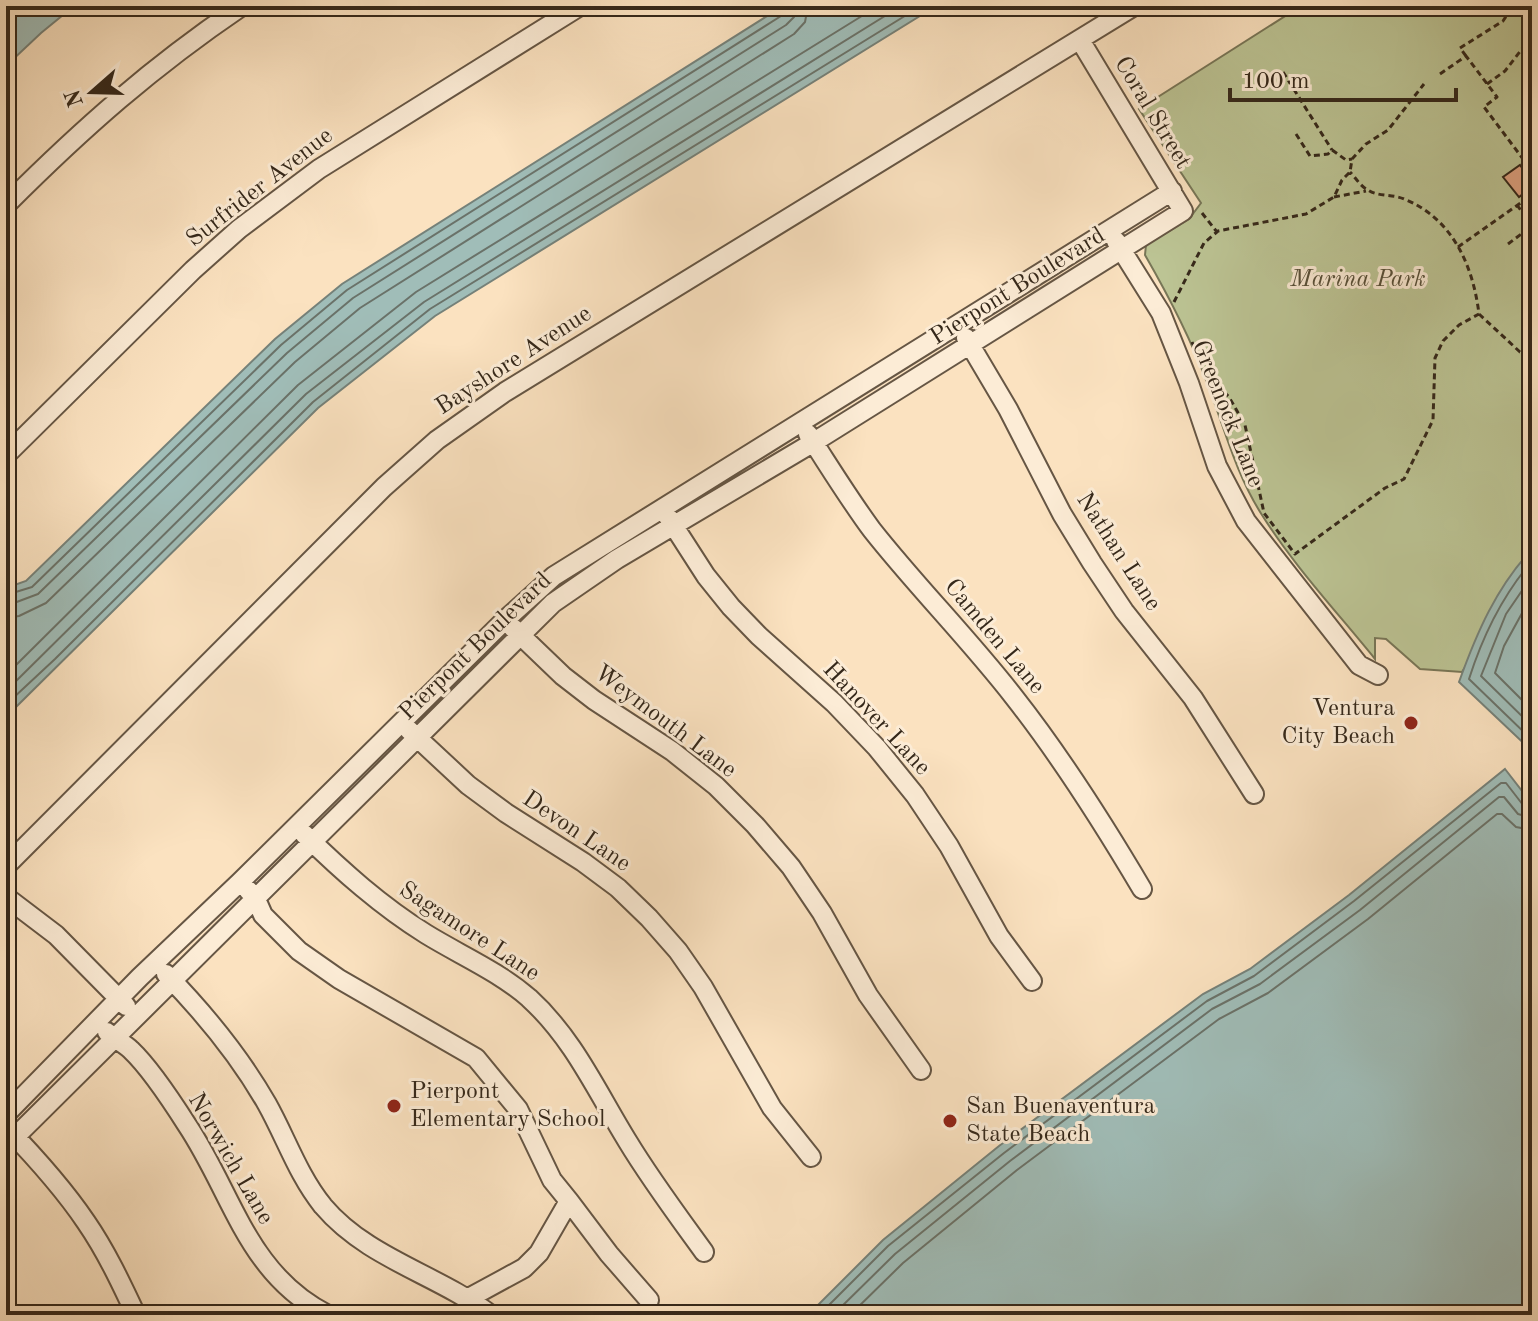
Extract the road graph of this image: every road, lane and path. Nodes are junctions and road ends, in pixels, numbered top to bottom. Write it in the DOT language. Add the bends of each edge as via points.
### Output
graph roads {
  1 [pos="242,6"];
  2 [pos="580,6"];
  3 [pos="1134,6"];
  4 [pos="1513,6"];
  5 [pos="1528,6"];
  6 [pos="1532,10"];
  7 [pos="1532,36"];
  8 [pos="1080,40"];
  9 [pos="1466,56"];
  10 [pos="1283,72"];
  11 [pos="1440,74"];
  12 [pos="1424,84"];
  13 [pos="1487,84"];
  14 [pos="1296,134"];
  15 [pos="1332,150"];
  16 [pos="1352,159"];
  17 [pos="1532,171"];
  18 [pos="1350,172"];
  19 [pos="1172,191"];
  20 [pos="1368,191"];
  21 [pos="1532,195"];
  22 [pos="1334,197"];
  23 [pos="6,205"];
  24 [pos="1517,205"];
  25 [pos="1192,212"];
  26 [pos="1111,231"];
  27 [pos="1217,232"];
  28 [pos="1508,244"];
  29 [pos="1458,247"];
  30 [pos="1122,251"];
  31 [pos="1479,314"];
  32 [pos="1180,315"];
  33 [pos="959,325"];
  34 [pos="1186,329"];
  35 [pos="971,346"];
  36 [pos="1532,356"];
  37 [pos="801,421"];
  38 [pos="814,442"];
  39 [pos="6,455"];
  40 [pos="662,507"];
  41 [pos="673,525"];
  42 [pos="505,620"];
  43 [pos="520,635"];
  44 [pos="1378,675"];
  45 [pos="402,722"];
  46 [pos="417,737"];
  47 [pos="1254,794"];
  48 [pos="297,826"];
  49 [pos="313,843"];
  50 [pos="6,866"];
  51 [pos="240,882"];
  52 [pos="1142,889"];
  53 [pos="6,897"];
  54 [pos="256,899"];
  55 [pos="155,963"];
  56 [pos="172,980"];
  57 [pos="1032,981"];
  58 [pos="119,999"];
  59 [pos="136,1016"];
  60 [pos="97,1021"];
  61 [pos="114,1038"];
  62 [pos="921,1070"];
  63 [pos="6,1114"];
  64 [pos="9,1137"];
  65 [pos="811,1157"];
  66 [pos="569,1201"];
  67 [pos="704,1252"];
  68 [pos="467,1299"];
  69 [pos="649,1300"];
  70 [pos="136,1315"];
  71 [pos="328,1315"];
  72 [pos="491,1315"];
  1 -- 23 [label="street" via="134,84"];
  2 -- 39 [label="street, Surfrider Avenue" via="353,147 263,210 193,270"];
  3 -- 8 [label="street, Bayshore Avenue"];
  4 -- 9 [label="path" via="1503,21 1460,48"];
  5 -- 6 [label="path"];
  7 -- 13 [label="path" via="1505,71"];
  8 -- 19 [label="street, Coral Street"];
  8 -- 50 [label="street, Bayshore Avenue" via="505,392 437,440"];
  9 -- 11 [label="path"];
  9 -- 13 [label="path"];
  10 -- 15 [label="path"];
  12 -- 16 [label="path" via="1388,130"];
  13 -- 17 [label="path" via="1497,97 1484,107"];
  14 -- 15 [label="path" via="1310,156"];
  15 -- 16 [label="path"];
  16 -- 18 [label="path"];
  18 -- 20 [label="path"];
  18 -- 22 [label="path"];
  19 -- 25 [label="street, Coral Street"];
  19 -- 26 [label="street, Pierpont Boulevard"];
  20 -- 22 [label="path"];
  20 -- 29 [label="path" via="1403,198 1434,216 1453,234"];
  21 -- 24 [label="path"];
  22 -- 27 [label="path" via="1306,214"];
  24 -- 28 [label="path" via="1532,226"];
  24 -- 29 [label="path"];
  25 -- 27 [label="path"];
  25 -- 30 [label="street, Pierpont Boulevard"];
  26 -- 30 [label="street, Greenock Lane"];
  26 -- 33 [label="street, Pierpont Boulevard"];
  27 -- 32 [label="path" via="1204,243 1174,300"];
  29 -- 31 [label="path" via="1476,289"];
  30 -- 35 [label="street, Pierpont Boulevard"];
  30 -- 44 [label="street, Greenock Lane" via="1161,313 1217,466 1246,521 1359,665"];
  31 -- 34 [label="path" via="1443,341 1435,358 1433,420 1404,479 1295,554 1264,513 1245,425 1206,373"];
  31 -- 36 [label="path" via="1520,352"];
  33 -- 35 [label="street, Nathan Lane"];
  33 -- 37 [label="street, Pierpont Boulevard"];
  35 -- 38 [label="street, Pierpont Boulevard"];
  35 -- 47 [label="street, Nathan Lane" via="1092,563 1193,698"];
  37 -- 38 [label="street, Camden Lane"];
  37 -- 40 [label="street, Pierpont Boulevard"];
  38 -- 41 [label="street, Pierpont Boulevard"];
  38 -- 52 [label="street, Camden Lane" via="872,530 1055,751"];
  40 -- 41 [label="street, Hanover Lane"];
  40 -- 42 [label="street, Pierpont Boulevard" via="554,576"];
  41 -- 43 [label="street, Pierpont Boulevard" via="578,584"];
  41 -- 57 [label="street, Hanover Lane" via="731,607 834,703 915,795"];
  42 -- 43 [label="street, Weymouth Lane"];
  42 -- 45 [label="street, Pierpont Boulevard"];
  43 -- 46 [label="street, Pierpont Boulevard"];
  43 -- 62 [label="street, Weymouth Lane" via="594,700 716,786 755,825 791,867 868,995"];
  45 -- 46 [label="street, Devon Lane"];
  45 -- 48 [label="street, Pierpont Boulevard"];
  46 -- 49 [label="street, Pierpont Boulevard"];
  46 -- 65 [label="street, Devon Lane" via="468,785 583,862 649,918 703,987 772,1108"];
  48 -- 49 [label="street, Sagamore Lane"];
  48 -- 51 [label="street, Pierpont Boulevard"];
  49 -- 54 [label="street, Pierpont Boulevard"];
  49 -- 67 [label="street, Sagamore Lane" via="392,912 498,974 555,1025"];
  51 -- 54 [label="street"];
  51 -- 55 [label="street, Pierpont Boulevard"];
  53 -- 58 [label="street" via="56,935"];
  54 -- 56 [label="street, Pierpont Boulevard"];
  54 -- 66 [label="street" via="263,915 299,951 476,1058 518,1109 552,1180"];
  55 -- 56 [label="street"];
  55 -- 58 [label="street, Pierpont Boulevard"];
  56 -- 59 [label="street, Pierpont Boulevard"];
  56 -- 68 [label="street" via="245,1067 304,1179 324,1206 375,1251"];
  58 -- 59 [label="street"];
  58 -- 60 [label="street, Pierpont Boulevard"];
  59 -- 61 [label="street, Pierpont Boulevard"];
  60 -- 61 [label="street, Norwich Lane"];
  60 -- 63 [label="street, Pierpont Boulevard"];
  61 -- 64 [label="street, Pierpont Boulevard"];
  61 -- 71 [label="street, Norwich Lane" via="134,1052 187,1124 245,1236 266,1264"];
  64 -- 70 [label="street" via="60,1186 87,1223"];
  66 -- 68 [label="street" via="539,1253 524,1268"];
  66 -- 69 [label="street"];
  68 -- 72 [label="street"];
}
